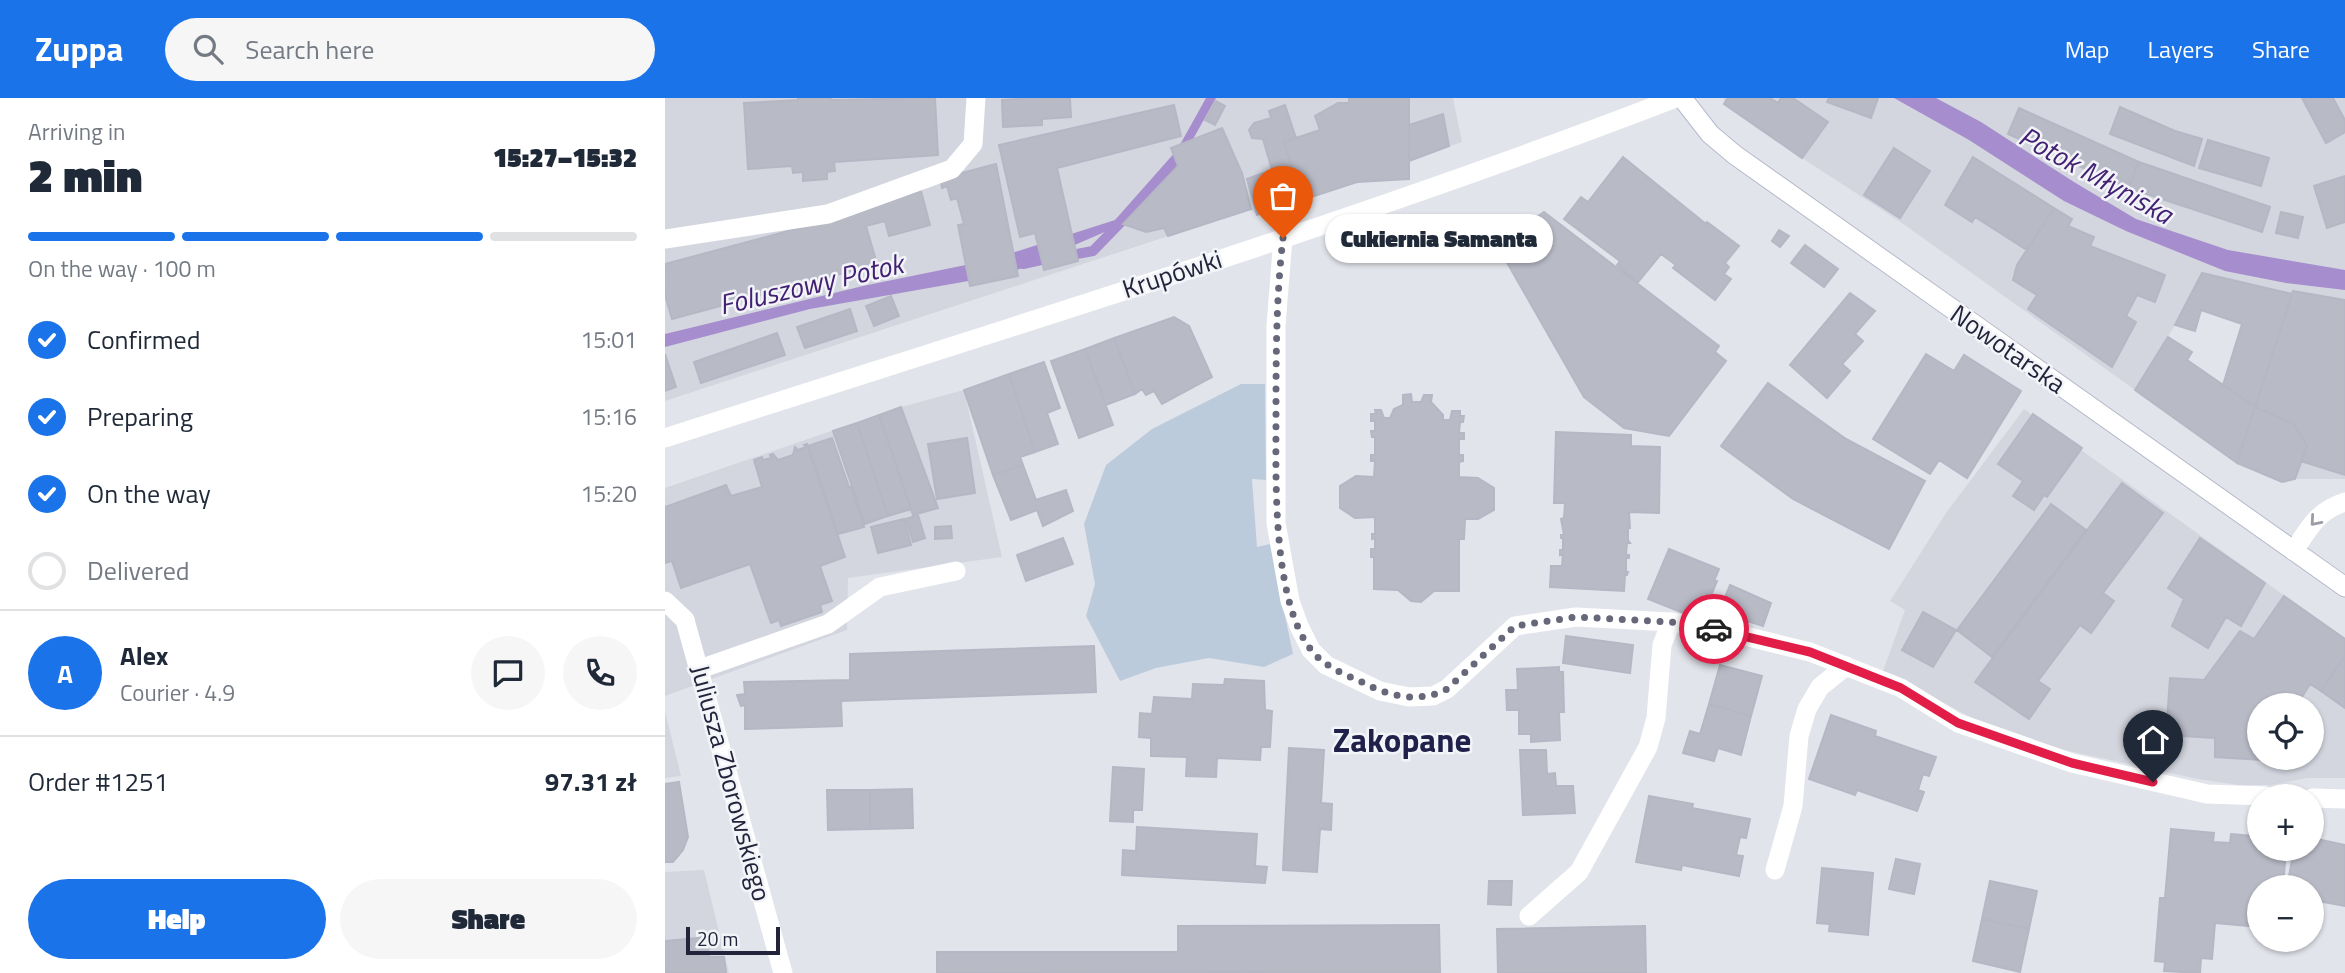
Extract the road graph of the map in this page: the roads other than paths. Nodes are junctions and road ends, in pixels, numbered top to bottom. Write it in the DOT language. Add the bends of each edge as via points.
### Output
graph roads {
  1 [pos="976,98"];
  2 [pos="1676,98"];
  3 [pos="1682,98"];
  4 [pos="1283,238"];
  5 [pos="665,239"];
  6 [pos="665,438"];
  7 [pos="2345,502"];
  8 [pos="2294,551"];
  9 [pos="956,571"];
  10 [pos="2345,587"];
  11 [pos="665,601"];
  12 [pos="1671,622"];
  13 [pos="1846,666"];
  14 [pos="700,669"];
  15 [pos="2247,795"];
  16 [pos="2324,798"];
  17 [pos="2345,799"];
  18 [pos="1775,870"];
  19 [pos="1529,916"];
  20 [pos="783,973"];
  1 -- 5 [label="street" via="973,144 952,169 828,214"];
  2 -- 4 [label="street, Krupówki"];
  3 -- 8 [label="street, Nowotarska" via="1710,134 1735,155"];
  4 -- 6 [label="street, Krupówki"];
  4 -- 12 [label="street" via="1276,325 1276,523 1290,601 1311,650 1326,665 1380,691 1433,696 1447,689 1515,626 1576,617"];
  7 -- 8 [label="street, one-way" via="2320,515"];
  8 -- 10 [label="street, Nowotarska"];
  9 -- 14 [label="street" via="880,587 828,624"];
  11 -- 14 [label="street, Juliusza Zborowskiego" via="685,620"];
  12 -- 13 [label="street" via="1810,652"];
  12 -- 19 [label="street" via="1662,645 1656,718 1648,747 1579,872"];
  13 -- 15 [label="street" via="1901,688 1958,723 2072,763 2207,794"];
  13 -- 18 [label="street" via="1821,687 1807,709 1799,736 1793,806"];
  14 -- 20 [label="street, Juliusza Zborowskiego"];
  16 -- 17 [label="street"];
}
